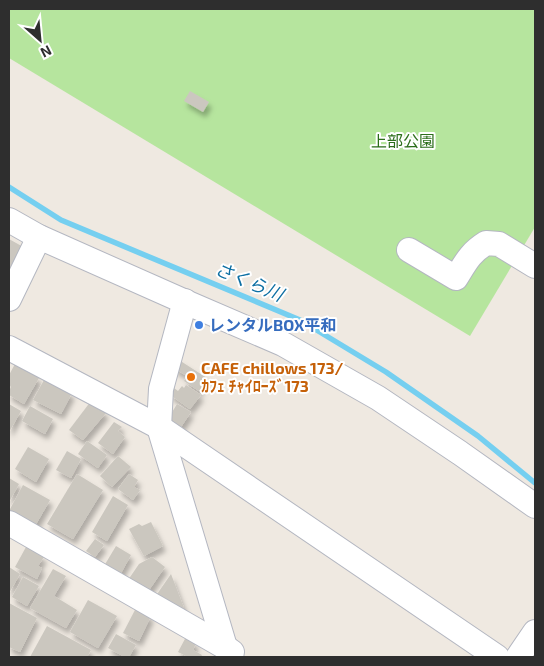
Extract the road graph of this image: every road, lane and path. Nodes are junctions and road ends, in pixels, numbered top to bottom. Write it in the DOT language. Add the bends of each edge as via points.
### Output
graph roads {
  1 [pos="9,220"];
  2 [pos="39,237"];
  3 [pos="409,250"];
  4 [pos="535,266"];
  5 [pos="9,299"];
  6 [pos="185,301"];
  7 [pos="9,348"];
  8 [pos="159,427"];
  9 [pos="535,506"];
  10 [pos="9,523"];
  11 [pos="535,632"];
  12 [pos="231,652"];
  13 [pos="497,657"];
  14 [pos="518,657"];
  1 -- 2 [label="street"];
  2 -- 5 [label="street"];
  2 -- 6 [label="street"];
  3 -- 4 [label="street" via="456,278 469,256 486,243 499,244"];
  6 -- 8 [label="street" via="161,389"];
  6 -- 9 [label="street" via="283,344 378,398"];
  7 -- 8 [label="street"];
  8 -- 12 [label="street"];
  8 -- 13 [label="street"];
  10 -- 12 [label="street"];
  11 -- 14 [label="street"];
}
